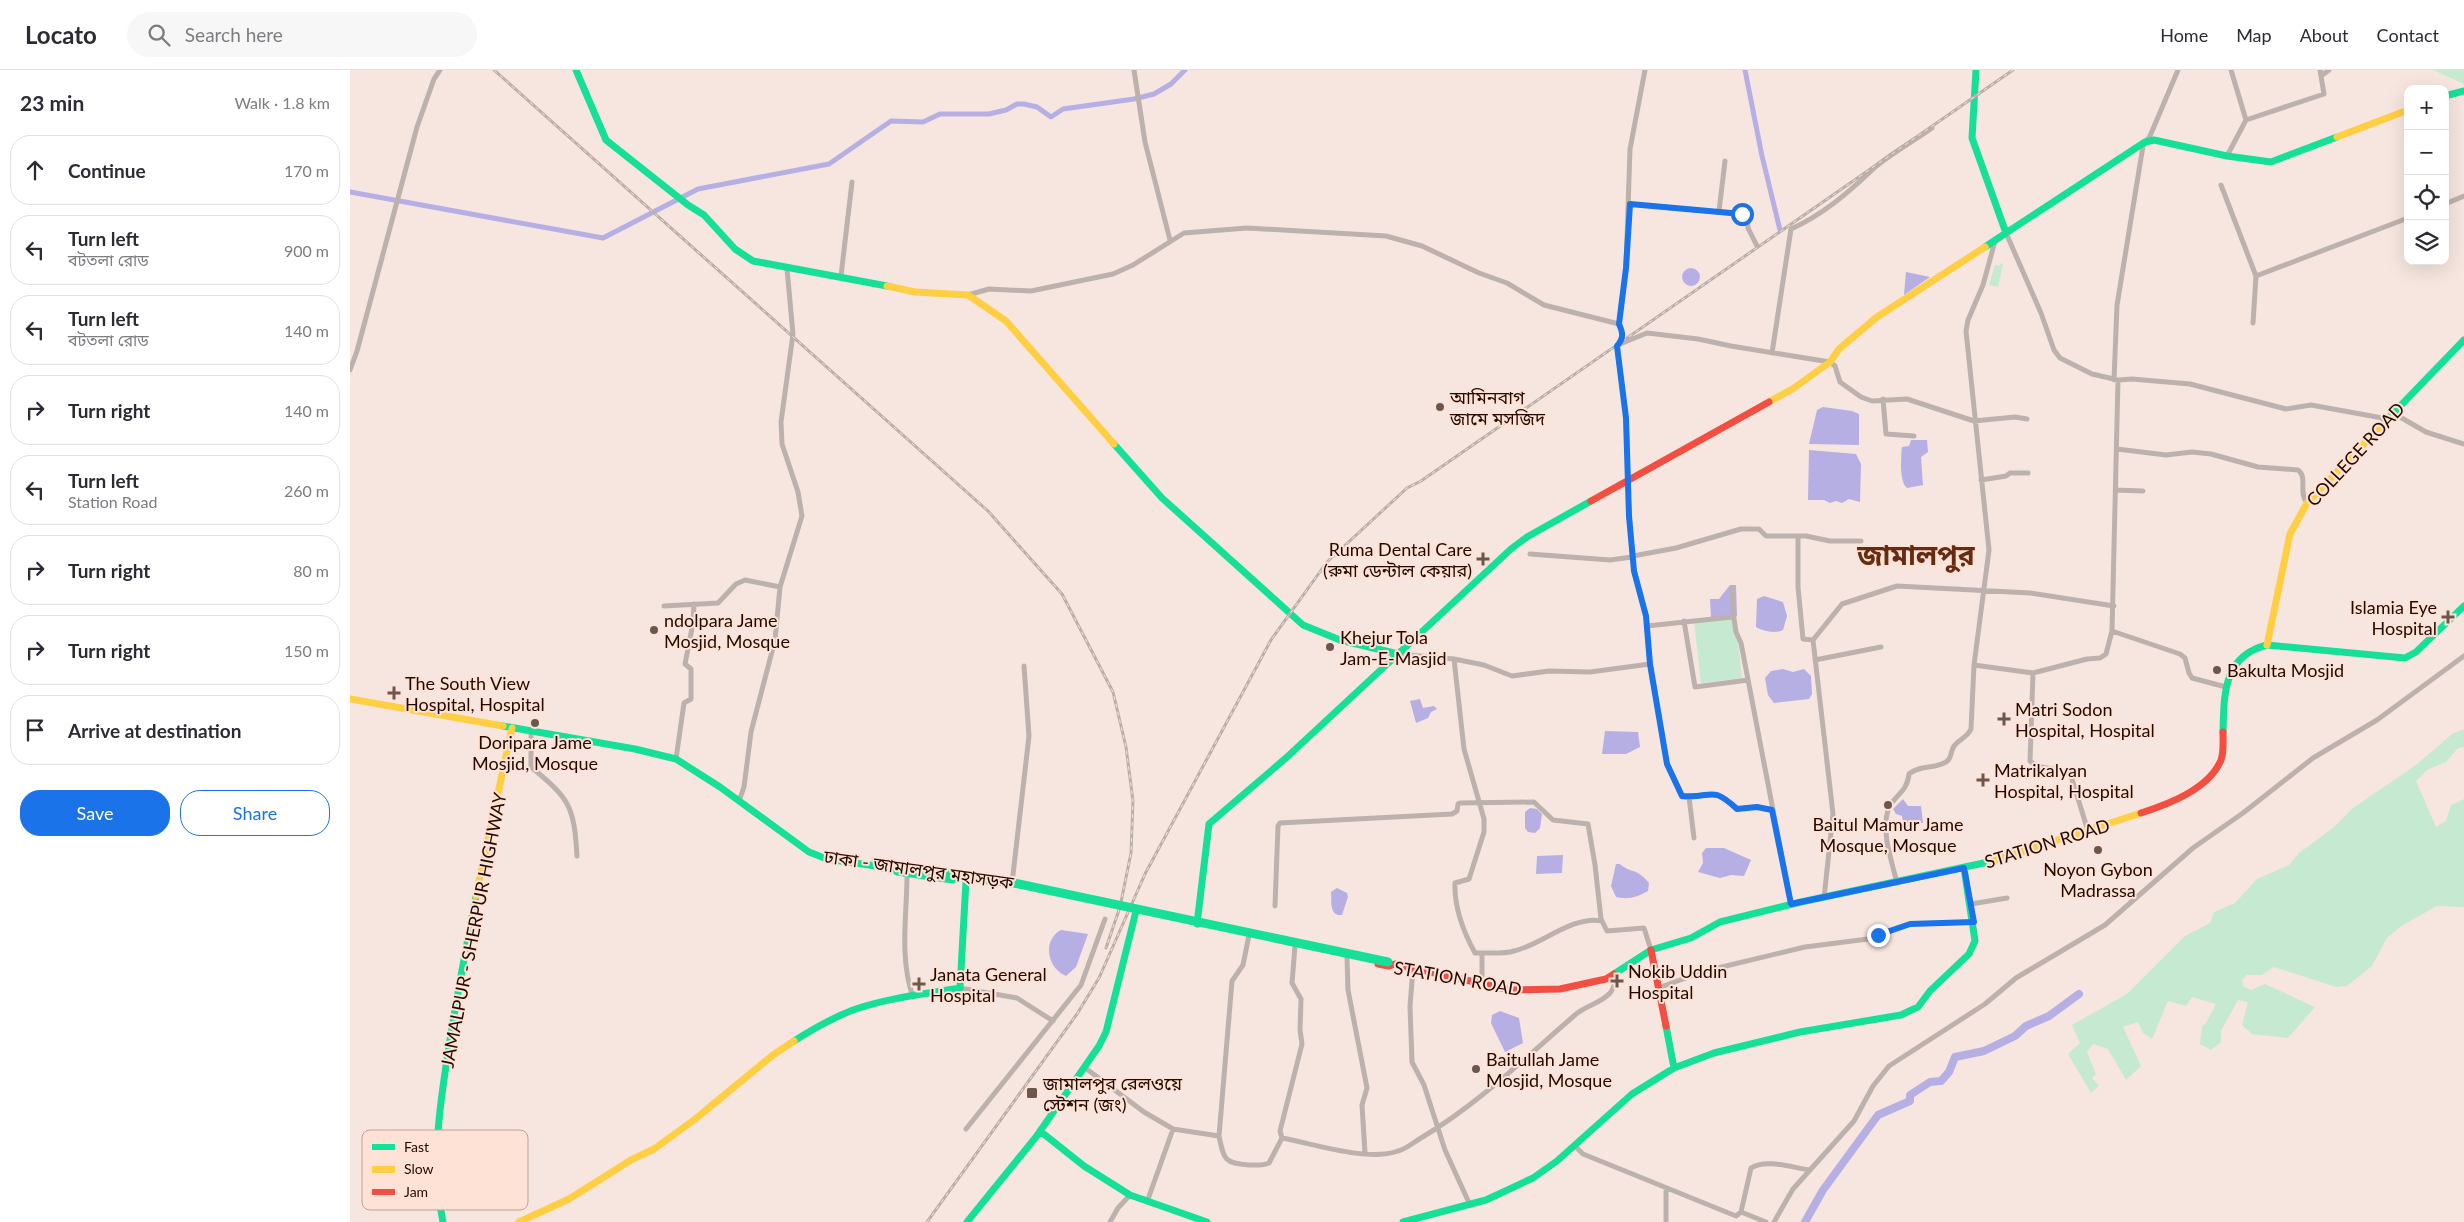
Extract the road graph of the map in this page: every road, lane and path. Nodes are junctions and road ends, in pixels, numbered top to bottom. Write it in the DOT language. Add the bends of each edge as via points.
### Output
graph roads {
  1 [pos="440,70"];
  2 [pos="576,70"];
  3 [pos="1134,70"];
  4 [pos="1645,70"];
  5 [pos="1976,70"];
  6 [pos="2178,70"];
  7 [pos="2231,70"];
  8 [pos="2328,70"];
  9 [pos="2321,73"];
  10 [pos="2464,91"];
  11 [pos="2449,95"];
  12 [pos="2404,112"];
  13 [pos="2246,120"];
  14 [pos="1932,128"];
  15 [pos="2145,142"];
  16 [pos="2227,156"];
  17 [pos="1725,161"];
  18 [pos="852,182"];
  19 [pos="2220,185"];
  20 [pos="2464,196"];
  21 [pos="2449,202"];
  22 [pos="1630,204"];
  23 [pos="1719,212"];
  24 [pos="2404,220"];
  25 [pos="2006,232"];
  26 [pos="1170,240"];
  27 [pos="1995,240"];
  28 [pos="1757,246"];
  29 [pos="787,269"];
  30 [pos="841,276"];
  31 [pos="2256,276"];
  32 [pos="968,295"];
  33 [pos="2253,322"];
  34 [pos="1619,324"];
  35 [pos="2464,340"];
  36 [pos="1617,346"];
  37 [pos="1772,353"];
  38 [pos="1830,362"];
  39 [pos="350,370"];
  40 [pos="2116,380"];
  41 [pos="1883,399"];
  42 [pos="2390,416"];
  43 [pos="2027,419"];
  44 [pos="1974,421"];
  45 [pos="1914,436"];
  46 [pos="2464,444"];
  47 [pos="2116,449"];
  48 [pos="2028,473"];
  49 [pos="1628,480"];
  50 [pos="1981,480"];
  51 [pos="2116,490"];
  52 [pos="2143,491"];
  53 [pos="2307,503"];
  54 [pos="1798,536"];
  55 [pos="1861,540"];
  56 [pos="1530,554"];
  57 [pos="1633,557"];
  58 [pos="780,586"];
  59 [pos="1732,588"];
  60 [pos="1985,590"];
  61 [pos="694,604"];
  62 [pos="664,606"];
  63 [pos="2114,606"];
  64 [pos="2464,606"];
  65 [pos="1734,618"];
  66 [pos="1684,621"];
  67 [pos="1646,626"];
  68 [pos="2112,631"];
  69 [pos="1813,640"];
  70 [pos="2267,645"];
  71 [pos="1881,647"];
  72 [pos="1398,654"];
  73 [pos="2464,656"];
  74 [pos="1454,659"];
  75 [pos="1815,660"];
  76 [pos="1650,664"];
  77 [pos="1974,665"];
  78 [pos="1024,666"];
  79 [pos="2033,673"];
  80 [pos="1748,680"];
  81 [pos="2226,687"];
  82 [pos="350,699"];
  83 [pos="512,728"];
  84 [pos="531,732"];
  85 [pos="676,760"];
  86 [pos="1689,797"];
  87 [pos="739,801"];
  88 [pos="1480,801"];
  89 [pos="1772,810"];
  90 [pos="2088,831"];
  91 [pos="1694,838"];
  92 [pos="577,856"];
  93 [pos="883,867"];
  94 [pos="1964,868"];
  95 [pos="907,875"];
  96 [pos="966,881"];
  97 [pos="1897,883"];
  98 [pos="1012,886"];
  99 [pos="1824,898"];
  100 [pos="2007,898"];
  101 [pos="1791,904"];
  102 [pos="1971,904"];
  103 [pos="1275,906"];
  104 [pos="1136,911"];
  105 [pos="1105,918"];
  106 [pos="1602,921"];
  107 [pos="1974,922"];
  108 [pos="1197,924"];
  109 [pos="1249,935"];
  110 [pos="1295,946"];
  111 [pos="1651,950"];
  112 [pos="1482,953"];
  113 [pos="1347,957"];
  114 [pos="1392,963"];
  115 [pos="1413,970"];
  116 [pos="1617,972"];
  117 [pos="1482,984"];
  118 [pos="960,988"];
  119 [pos="1658,988"];
  120 [pos="913,997"];
  121 [pos="1053,1021"];
  122 [pos="1084,1067"];
  123 [pos="1674,1068"];
  124 [pos="1439,1128"];
  125 [pos="966,1129"];
  126 [pos="1173,1129"];
  127 [pos="436,1130"];
  128 [pos="1040,1131"];
  129 [pos="1219,1136"];
  130 [pos="1282,1138"];
  131 [pos="1575,1146"];
  132 [pos="1365,1153"];
  133 [pos="1810,1170"];
  134 [pos="1666,1188"];
  135 [pos="1130,1195"];
  136 [pos="1147,1202"];
  137 [pos="1470,1205"];
  138 [pos="1741,1212"];
  139 [pos="519,1222"];
  140 [pos="967,1222"];
  141 [pos="1110,1222"];
  142 [pos="1207,1222"];
  143 [pos="1404,1222"];
  144 [pos="1666,1222"];
  145 [pos="1766,1222"];
  146 [pos="1774,1222"];
  1 -- 39 [label="street" via="417,127 358,351"];
  2 -- 29 [label="main road" via="606,140 704,215 735,249 753,261"];
  3 -- 26 [label="street" via="1145,142"];
  4 -- 22 [label="street" via="1630,149"];
  5 -- 25 [label="main road" via="1972,138"];
  6 -- 15 [label="street"];
  7 -- 13 [label="street"];
  8 -- 9 [label="street"];
  9 -- 13 [label="street" via="2324,94"];
  10 -- 11 [label="main road"];
  12 -- 16 [label="main road" via="2271,162"];
  13 -- 16 [label="street"];
  14 -- 37 [label="street" via="1873,169 1816,217 1791,229"];
  15 -- 16 [label="main road" via="2154,140"];
  15 -- 25 [label="main road"];
  15 -- 40 [label="street" via="2117,306"];
  17 -- 23 [label="street"];
  18 -- 30 [label="street"];
  19 -- 31 [label="street"];
  20 -- 21 [label="street"];
  22 -- 23 [label="street"];
  22 -- 34 [label="street"];
  23 -- 28 [label="street" via="1747,217 1748,228"];
  24 -- 31 [label="street"];
  25 -- 27 [label="main road"];
  25 -- 40 [label="street" via="2057,354 2076,368"];
  26 -- 32 [label="street" via="1133,265 1097,278 1031,291 989,289"];
  26 -- 34 [label="street" via="1184,233 1247,228 1386,236 1422,246 1507,283 1544,305"];
  27 -- 38 [label="main road" via="1877,317 1839,349"];
  27 -- 44 [label="street" via="1966,330"];
  29 -- 30 [label="main road"];
  29 -- 58 [label="street" via="793,334 781,422 782,444 798,492 802,516"];
  30 -- 32 [label="main road" via="915,292"];
  31 -- 33 [label="street"];
  32 -- 72 [label="main road" via="1006,321 1162,498 1287,611 1313,631"];
  34 -- 36 [label="street" via="1622,340"];
  35 -- 42 [label="main road, COLLEGE ROAD"];
  36 -- 37 [label="street" via="1647,333"];
  36 -- 49 [label="street" via="1626,418"];
  37 -- 38 [label="street"];
  38 -- 41 [label="street" via="1835,366 1840,382 1861,398"];
  38 -- 49 [label="main road" via="1794,388"];
  40 -- 42 [label="street" via="2190,384 2286,409 2311,405"];
  40 -- 47 [label="street"];
  41 -- 44 [label="street" via="1907,399"];
  41 -- 45 [label="street" via="1886,434"];
  42 -- 46 [label="street"];
  42 -- 53 [label="main road, COLLEGE ROAD"];
  43 -- 44 [label="street"];
  44 -- 50 [label="street"];
  47 -- 51 [label="street"];
  47 -- 53 [label="street" via="2166,455 2211,454 2258,467 2298,470 2303,475 2302,497"];
  48 -- 50 [label="street" via="2010,473"];
  49 -- 57 [label="street"];
  49 -- 72 [label="main road" via="1527,537"];
  50 -- 60 [label="street" via="1989,550"];
  51 -- 52 [label="street"];
  51 -- 63 [label="street"];
  53 -- 70 [label="main road, COLLEGE ROAD" via="2290,534"];
  54 -- 55 [label="street" via="1830,541"];
  54 -- 57 [label="street" via="1766,536 1759,529 1741,529"];
  54 -- 69 [label="street" via="1803,639"];
  56 -- 57 [label="street" via="1610,560"];
  57 -- 67 [label="street"];
  58 -- 61 [label="street" via="745,580 736,584 718,604"];
  58 -- 87 [label="street" via="775,640 751,732 744,787"];
  59 -- 65 [label="street"];
  60 -- 63 [label="street" via="2030,593"];
  60 -- 69 [label="street" via="1897,586 1842,604"];
  60 -- 77 [label="street"];
  61 -- 62 [label="street"];
  61 -- 85 [label="street" via="685,664 691,669 692,699 684,703"];
  63 -- 68 [label="street"];
  64 -- 70 [label="main road" via="2416,652 2405,658"];
  65 -- 66 [label="street"];
  65 -- 80 [label="street"];
  66 -- 67 [label="street"];
  66 -- 80 [label="street" via="1695,687"];
  67 -- 76 [label="street"];
  68 -- 79 [label="street" via="2106,654 2100,658"];
  68 -- 81 [label="street" via="2180,654 2186,658 2192,678"];
  69 -- 75 [label="street"];
  70 -- 81 [label="main road, STATION ROAD" via="2247,653 2230,672"];
  71 -- 75 [label="street"];
  72 -- 74 [label="street"];
  72 -- 108 [label="main road" via="1209,824"];
  73 -- 133 [label="street" via="2377,720 2312,758 2193,848 2105,925 2016,978 1985,1004 1889,1066 1873,1086 1854,1121"];
  74 -- 76 [label="street" via="1484,665 1512,676 1549,671 1590,672"];
  74 -- 88 [label="street" via="1464,749"];
  75 -- 99 [label="street" via="1833,814"];
  76 -- 86 [label="street" via="1667,764 1682,796"];
  77 -- 79 [label="street"];
  77 -- 97 [label="street" via="1968,736 1956,744 1945,763 1909,774 1906,788 1888,809 1888,833"];
  78 -- 98 [label="street" via="1028,736"];
  79 -- 90 [label="street" via="2030,762 2034,766 2066,771 2071,776"];
  80 -- 89 [label="street"];
  81 -- 90 [label="main road, STATION ROAD" via="2222,758 2212,777 2167,806"];
  82 -- 83 [label="main road, ঢাকা - জামালপুর মহাসড়ক"];
  83 -- 84 [label="main road, ঢাকা - জামালপুর মহাসড়ক"];
  83 -- 127 [label="main road, JAMALPUR - SHERPUR HIGHWAY" via="455,1004"];
  84 -- 85 [label="main road, ঢাকা - জামালপুর মহাসড়ক" via="635,749"];
  84 -- 92 [label="street" via="531,767 560,793 574,814"];
  85 -- 87 [label="main road, ঢাকা - জামালপুর মহাসড়ক"];
  86 -- 89 [label="street" via="1715,793 1737,809 1757,807"];
  86 -- 91 [label="street"];
  87 -- 93 [label="main road, ঢাকা - জামালপুর মহাসড়ক" via="809,852"];
  88 -- 103 [label="street" via="1460,803 1452,814 1280,822"];
  88 -- 106 [label="street" via="1534,802 1553,820 1588,824"];
  88 -- 112 [label="street" via="1484,832 1469,878 1455,883 1455,895 1466,936 1475,953"];
  89 -- 101 [label="street"];
  90 -- 94 [label="main road, STATION ROAD"];
  93 -- 95 [label="main road, STATION ROAD"];
  93 -- 114 [label="main road, ঢাকা - জামালপুর মহাসড়ক, bridge" via="1014,883"];
  94 -- 97 [label="main road, STATION ROAD"];
  94 -- 102 [label="main road"];
  95 -- 96 [label="main road, STATION ROAD"];
  95 -- 120 [label="street" via="904,941 908,984"];
  96 -- 98 [label="main road, STATION ROAD"];
  96 -- 118 [label="main road"];
  97 -- 99 [label="main road, STATION ROAD"];
  98 -- 104 [label="main road, STATION ROAD"];
  99 -- 101 [label="main road, STATION ROAD"];
  100 -- 102 [label="street"];
  101 -- 111 [label="main road, STATION ROAD" via="1720,922 1692,938"];
  102 -- 107 [label="main road"];
  104 -- 108 [label="main road, STATION ROAD"];
  104 -- 122 [label="main road" via="1106,1032"];
  105 -- 121 [label="street" via="1081,985"];
  106 -- 111 [label="street" via="1607,931 1644,928"];
  106 -- 112 [label="street" via="1562,929 1514,952"];
  107 -- 119 [label="street" via="1910,924 1868,939 1805,947 1705,971"];
  107 -- 123 [label="main road" via="1975,941 1969,954 1918,1007 1901,1014 1724,1050"];
  108 -- 109 [label="main road, STATION ROAD"];
  109 -- 110 [label="main road, STATION ROAD"];
  109 -- 129 [label="street" via="1243,965 1232,981"];
  110 -- 113 [label="main road, STATION ROAD"];
  110 -- 130 [label="street" via="1292,983 1301,999 1302,1044 1280,1131"];
  111 -- 116 [label="main road, STATION ROAD"];
  111 -- 119 [label="main road"];
  112 -- 117 [label="street"];
  113 -- 114 [label="main road, STATION ROAD" via="1389,966"];
  113 -- 132 [label="street" via="1348,990 1367,1088 1362,1105"];
  114 -- 115 [label="main road, STATION ROAD"];
  115 -- 117 [label="main road, STATION ROAD"];
  115 -- 124 [label="street" via="1410,1006 1412,1062"];
  116 -- 117 [label="main road, STATION ROAD" via="1606,979 1560,989 1510,990"];
  116 -- 124 [label="street" via="1611,992 1602,1001 1575,1014 1555,1035"];
  118 -- 120 [label="main road"];
  118 -- 121 [label="street" via="1017,998"];
  119 -- 123 [label="main road"];
  120 -- 139 [label="main road" via="853,1010 823,1023 773,1055 654,1149 569,1199"];
  121 -- 125 [label="street"];
  122 -- 126 [label="street" via="1144,1112"];
  122 -- 128 [label="main road"];
  123 -- 131 [label="main road" via="1641,1087"];
  124 -- 132 [label="street" via="1400,1151"];
  124 -- 137 [label="street" via="1445,1150"];
  126 -- 129 [label="street"];
  126 -- 136 [label="street"];
  128 -- 135 [label="main road" via="1084,1166"];
  128 -- 140 [label="main road"];
  129 -- 130 [label="street" via="1230,1163 1260,1166 1272,1160"];
  130 -- 132 [label="street"];
  131 -- 134 [label="street" via="1583,1154"];
  131 -- 137 [label="main road" via="1534,1178 1494,1198"];
  133 -- 138 [label="street" via="1773,1164 1755,1166"];
  133 -- 146 [label="street" via="1793,1189"];
  134 -- 138 [label="street" via="1736,1216"];
  134 -- 144 [label="street"];
  135 -- 136 [label="main road"];
  135 -- 141 [label="street"];
  136 -- 142 [label="main road"];
  137 -- 143 [label="main road"];
  138 -- 145 [label="street"];
}
